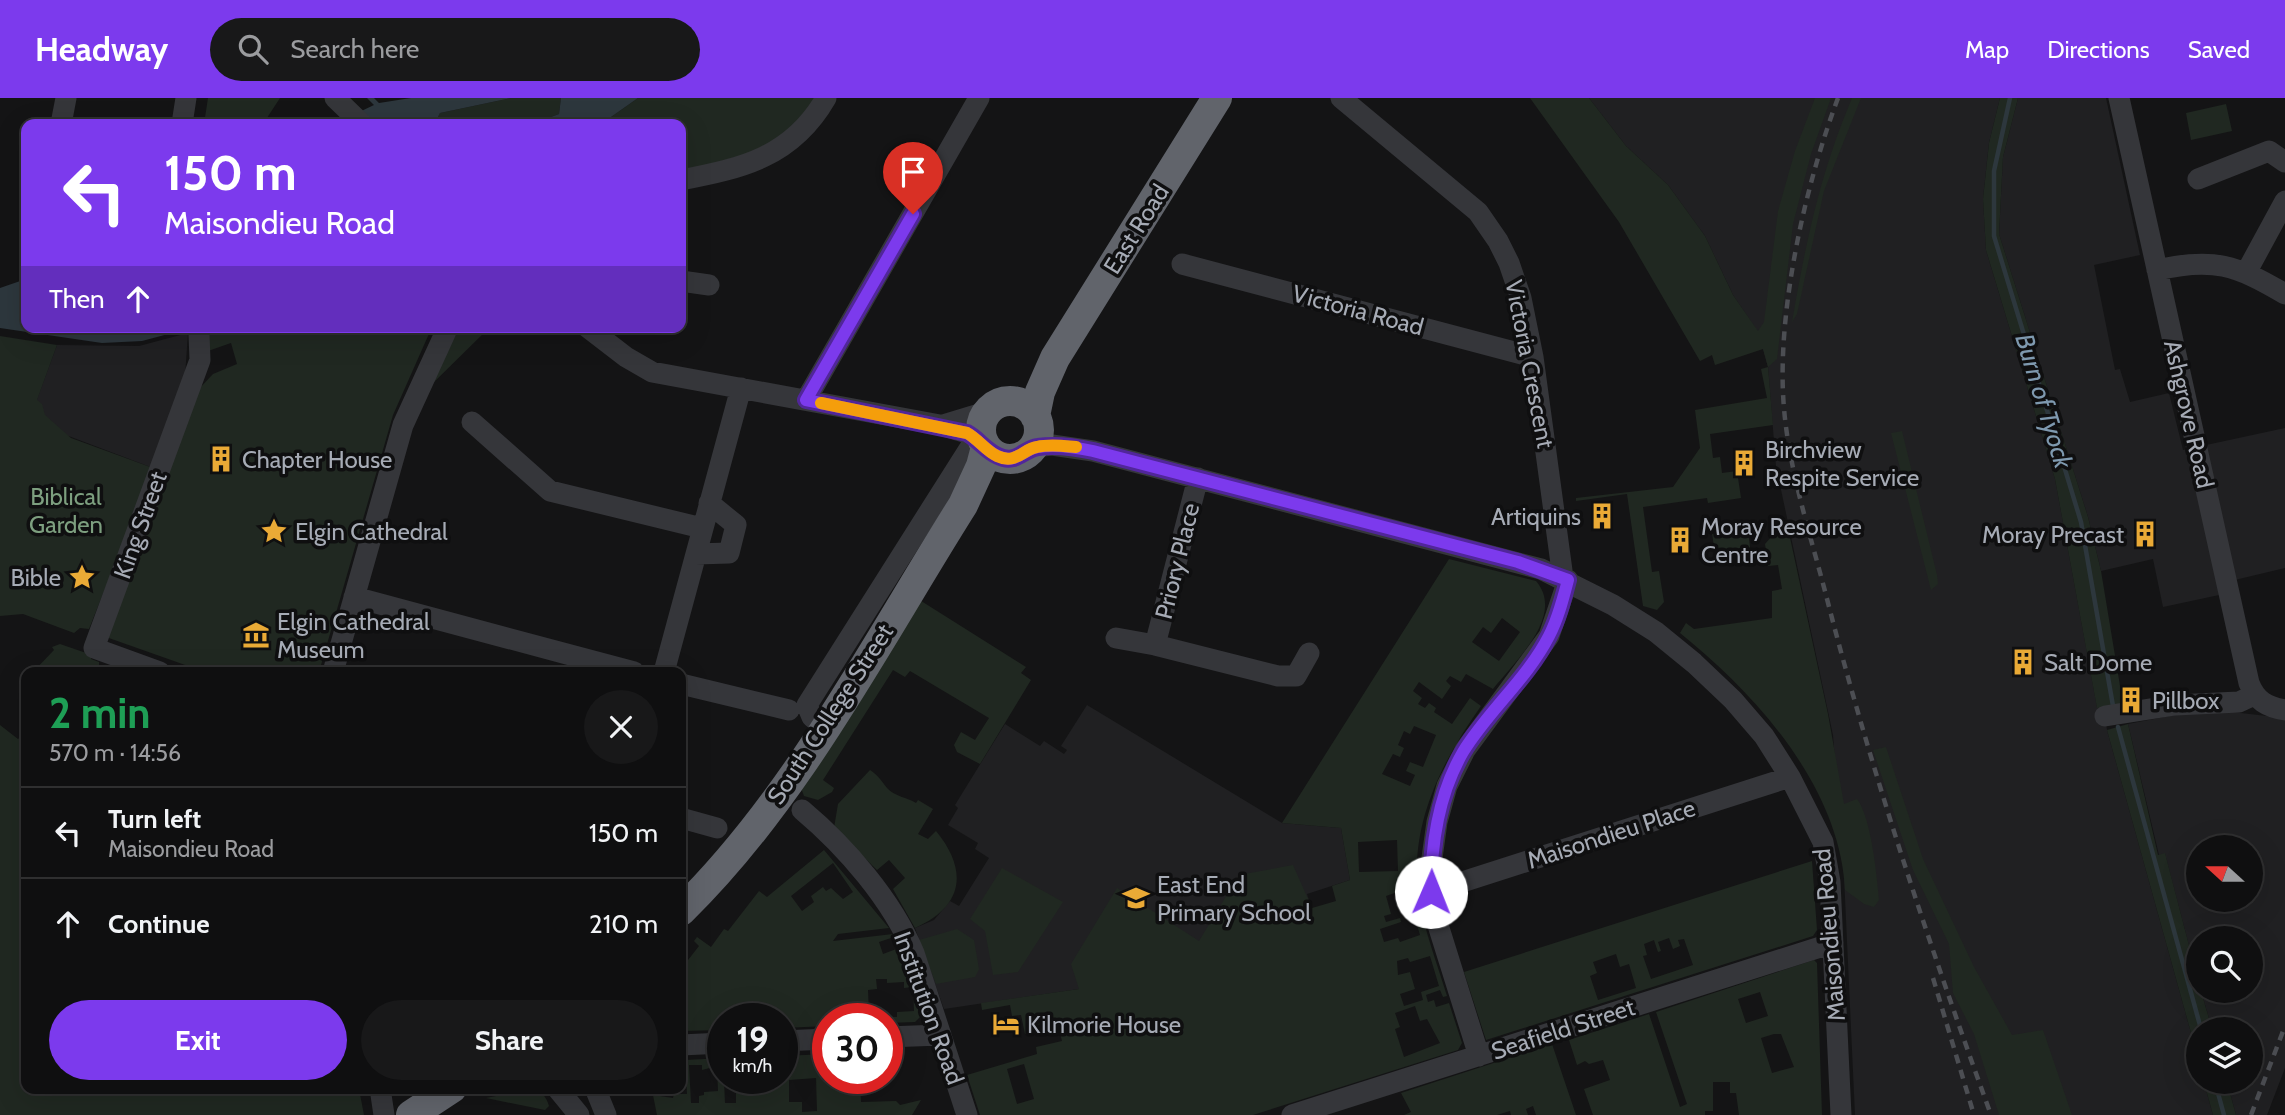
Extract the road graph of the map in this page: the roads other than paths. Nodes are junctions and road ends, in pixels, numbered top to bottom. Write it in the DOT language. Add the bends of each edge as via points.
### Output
graph roads {
  1 [pos="66,98"];
  2 [pos="186,98"];
  3 [pos="335,98"];
  4 [pos="826,98"];
  5 [pos="979,98"];
  6 [pos="1216,98"];
  7 [pos="1341,98"];
  8 [pos="2119,98"];
  9 [pos="62,119"];
  10 [pos="183,119"];
  11 [pos="357,119"];
  12 [pos="2285,162"];
  13 [pos="2198,178"];
  14 [pos="686,179"];
  15 [pos="2285,201"];
  16 [pos="1182,264"];
  17 [pos="2157,270"];
  18 [pos="2247,271"];
  19 [pos="686,282"];
  20 [pos="709,285"];
  21 [pos="2285,294"];
  22 [pos="445,333"];
  23 [pos="595,333"];
  24 [pos="199,335"];
  25 [pos="1534,357"];
  26 [pos="741,388"];
  27 [pos="806,400"];
  28 [pos="1021,420"];
  29 [pos="472,422"];
  30 [pos="940,425"];
  31 [pos="988,447"];
  32 [pos="1198,478"];
  33 [pos="709,503"];
  34 [pos="702,528"];
  35 [pos="696,554"];
  36 [pos="1565,579"];
  37 [pos="354,597"];
  38 [pos="1116,638"];
  39 [pos="1155,645"];
  40 [pos="1309,653"];
  41 [pos="146,667"];
  42 [pos="334,667"];
  43 [pos="615,667"];
  44 [pos="665,667"];
  45 [pos="686,685"];
  46 [pos="2255,695"];
  47 [pos="789,710"];
  48 [pos="2285,710"];
  49 [pos="2105,716"];
  50 [pos="824,727"];
  51 [pos="1790,777"];
  52 [pos="802,810"];
  53 [pos="686,819"];
  54 [pos="717,828"];
  55 [pos="1431,892"];
  56 [pos="686,906"];
  57 [pos="1833,943"];
  58 [pos="941,1035"];
  59 [pos="903,1036"];
  60 [pos="707,1044"];
  61 [pos="686,1045"];
  62 [pos="1479,1056"];
  63 [pos="381,1094"];
  64 [pos="457,1094"];
  65 [pos="562,1094"];
  66 [pos="597,1094"];
  67 [pos="432,1101"];
  68 [pos="577,1114"];
  69 [pos="384,1115"];
  70 [pos="606,1115"];
  71 [pos="967,1115"];
  72 [pos="1292,1115"];
  73 [pos="1841,1115"];
  1 -- 9 [label="street"];
  2 -- 10 [label="street"];
  3 -- 11 [label="street"];
  4 -- 14 [label="street" via="804,130 762,160"];
  5 -- 27 [label="street"];
  6 -- 28 [label="highway, East Road"];
  7 -- 25 [label="street, Victoria Crescent" via="1478,212 1516,280"];
  8 -- 17 [label="street, Ashgrove Road"];
  12 -- 13 [label="street" via="2269,151"];
  15 -- 18 [label="street"];
  16 -- 25 [label="street, Victoria Road"];
  17 -- 18 [label="street" via="2206,262"];
  17 -- 46 [label="street, Ashgrove Road"];
  18 -- 21 [label="street"];
  19 -- 20 [label="street"];
  22 -- 37 [label="street" via="403,425"];
  23 -- 26 [label="street" via="652,372"];
  24 -- 41 [label="street, King Street" via="197,370 94,648"];
  25 -- 36 [label="street, Victoria Crescent"];
  26 -- 27 [label="street"];
  26 -- 33 [label="street"];
  27 -- 30 [label="street"];
  28 -- 30 [label="street"];
  28 -- 31 [label="highway, South College Street" via="981,429"];
  28 -- 31 [label="highway" via="1021,457"];
  28 -- 32 [label="street, Maisondieu Road" via="1075,447"];
  29 -- 34 [label="street" via="550,491"];
  30 -- 31 [label="street"];
  31 -- 50 [label="highway, South College Street" via="963,505"];
  31 -- 50 [label="street" via="969,449 807,705"];
  32 -- 36 [label="street, Maisondieu Road" via="1518,562"];
  32 -- 39 [label="street, Priory Place"];
  33 -- 34 [label="street"];
  33 -- 35 [label="street" via="736,525 729,553"];
  34 -- 35 [label="street"];
  35 -- 44 [label="street"];
  36 -- 51 [label="street, Maisondieu Road" via="1656,632 1700,668 1749,716"];
  36 -- 55 [label="street" via="1553,628 1542,649 1477,732 1447,786 1434,842"];
  37 -- 42 [label="street"];
  37 -- 43 [label="street"];
  38 -- 39 [label="street, Priory Place"];
  39 -- 40 [label="street, Priory Place" via="1278,676 1296,676"];
  45 -- 47 [label="street"];
  46 -- 48 [label="street" via="2265,705"];
  46 -- 49 [label="street" via="2239,702 2175,705"];
  50 -- 56 [label="highway, South College Street" via="744,844"];
  51 -- 55 [label="street, Maisondieu Place"];
  51 -- 57 [label="street, Maisondieu Road" via="1823,842"];
  52 -- 58 [label="street, Institution Road" via="851,861 904,929"];
  53 -- 54 [label="street"];
  55 -- 62 [label="street"];
  57 -- 62 [label="street, Seafield Street"];
  57 -- 73 [label="street, Maisondieu Road"];
  58 -- 59 [label="street"];
  58 -- 71 [label="street, Institution Road"];
  60 -- 61 [label="street"];
  62 -- 72 [label="street, Seafield Street"];
  63 -- 69 [label="street"];
  64 -- 67 [label="highway"];
  65 -- 68 [label="street"];
  66 -- 70 [label="street"];
}
